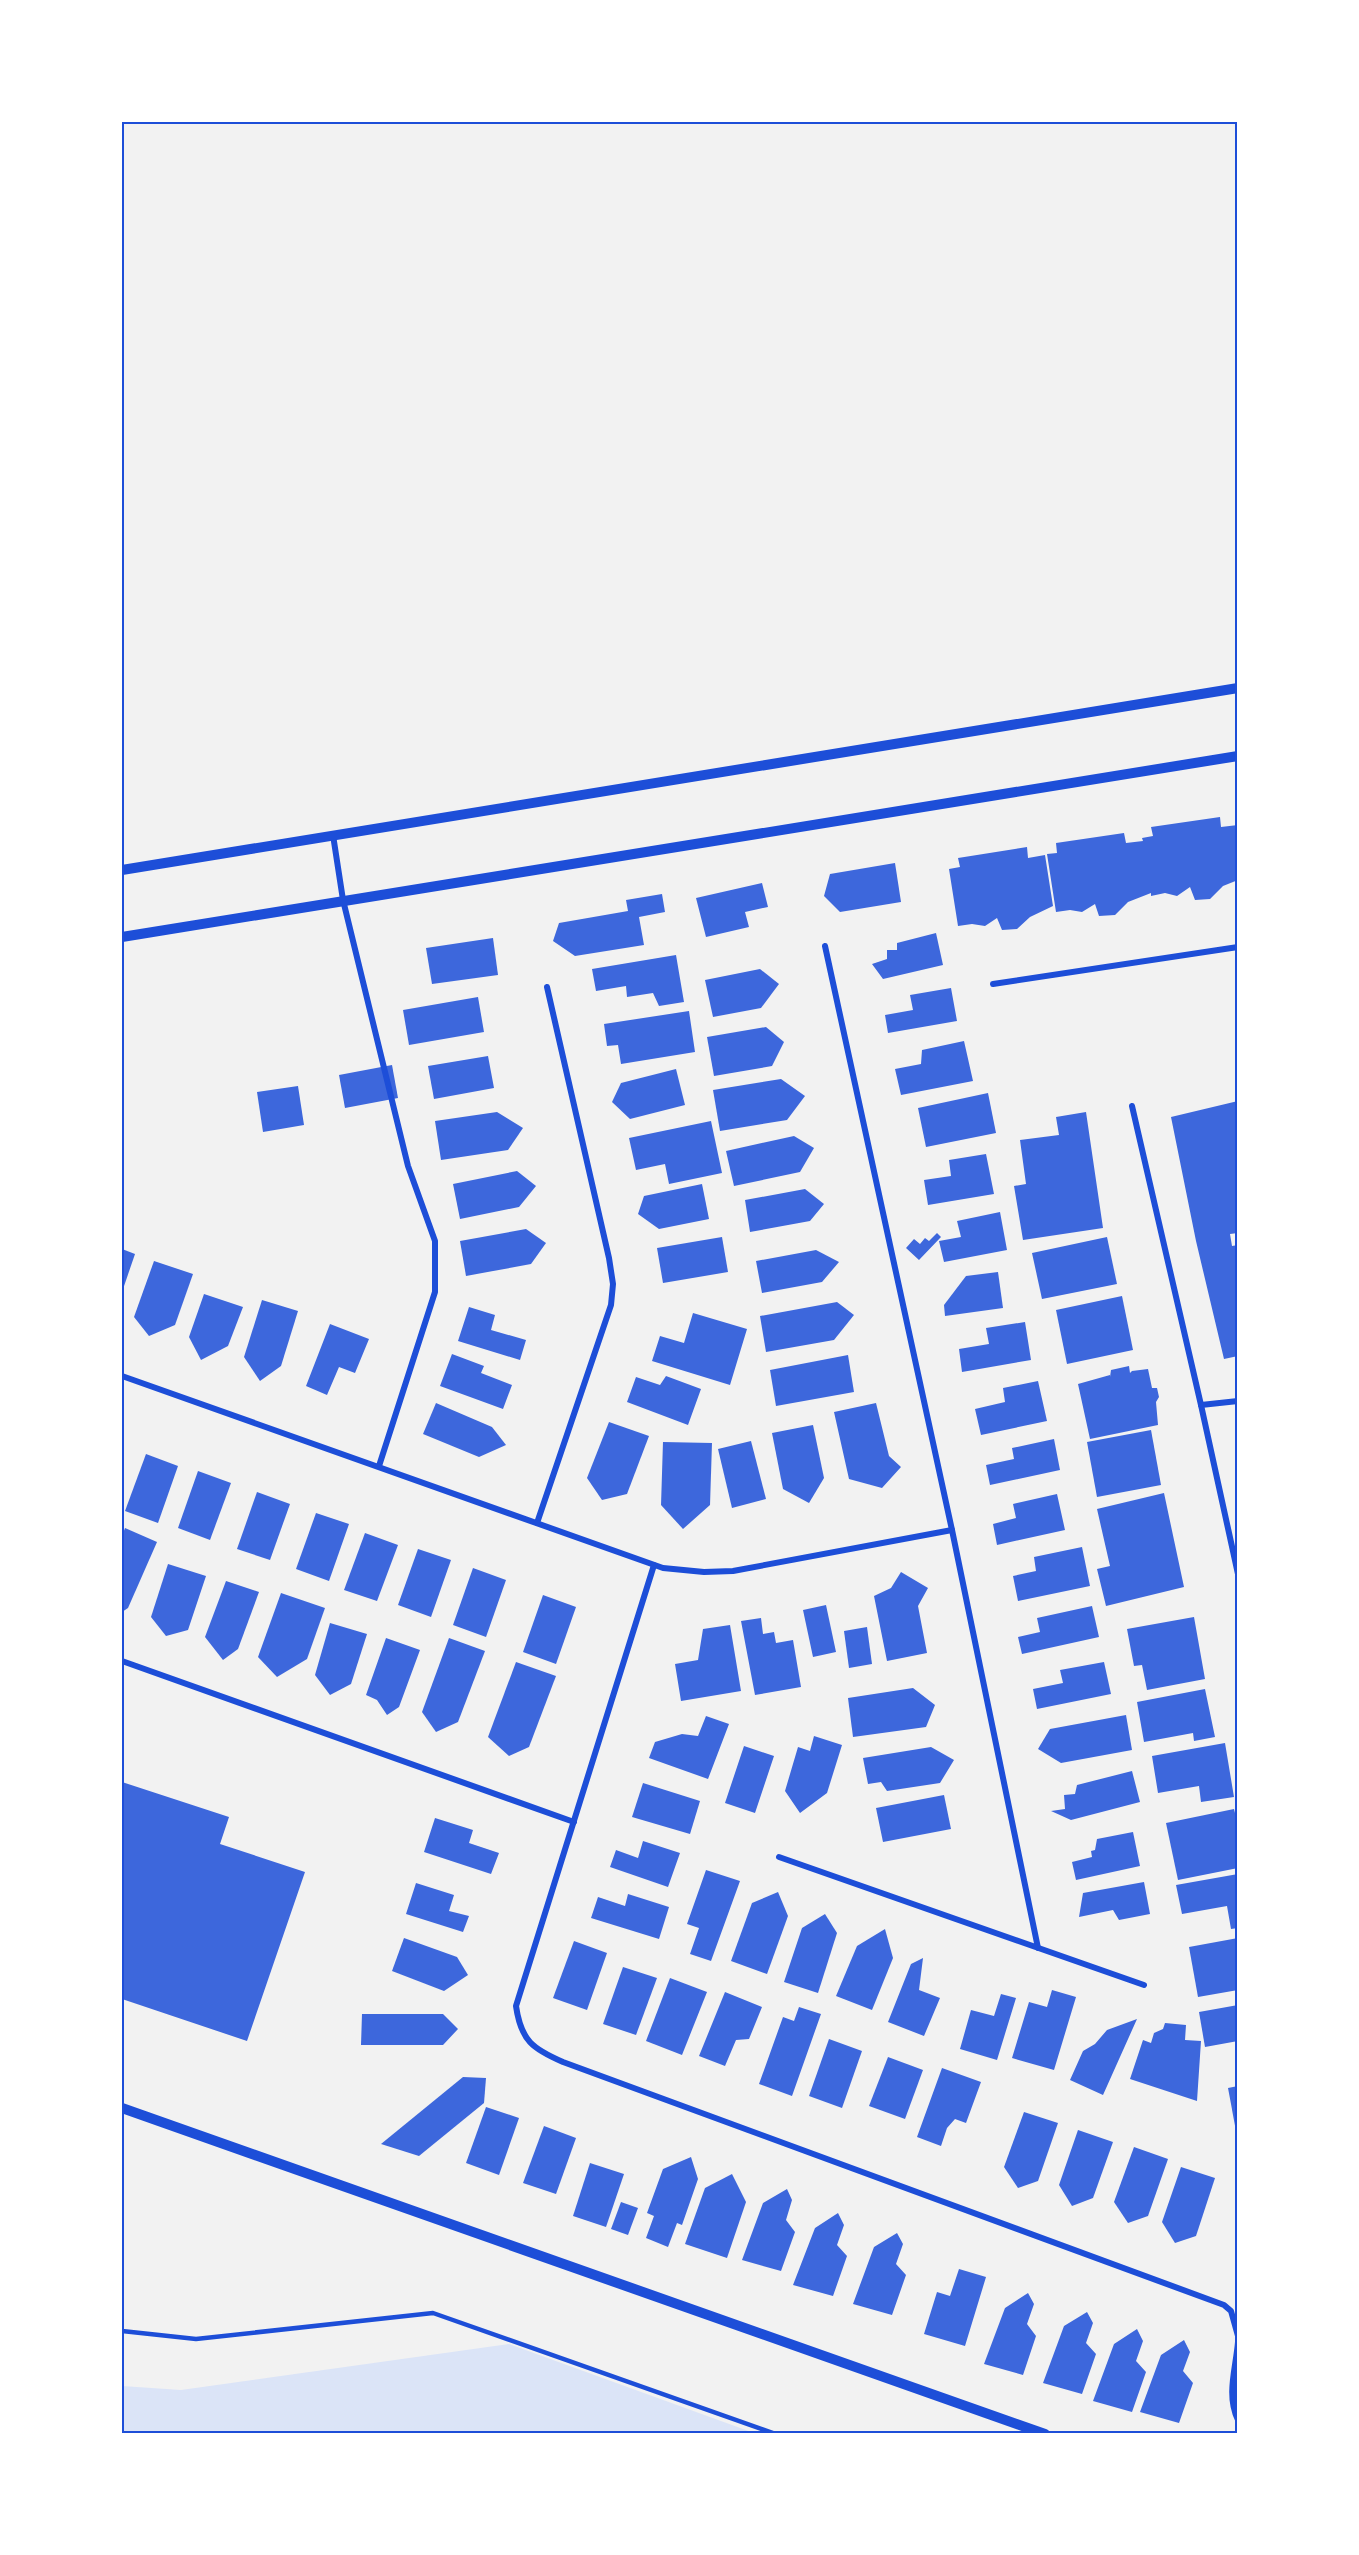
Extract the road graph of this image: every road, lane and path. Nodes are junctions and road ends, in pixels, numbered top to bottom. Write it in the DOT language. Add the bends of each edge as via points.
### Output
graph roads {
  1 [pos="1238,688"];
  2 [pos="1238,756"];
  3 [pos="333,835"];
  4 [pos="122,870"];
  5 [pos="343,900"];
  6 [pos="122,937"];
  7 [pos="825,946"];
  8 [pos="1238,947"];
  9 [pos="993,984"];
  10 [pos="547,987"];
  11 [pos="1132,1106"];
  12 [pos="122,1376"];
  13 [pos="1238,1401"];
  14 [pos="1202,1405"];
  15 [pos="380,1466"];
  16 [pos="537,1523"];
  17 [pos="952,1530"];
  18 [pos="654,1565"];
  19 [pos="1238,1574"];
  20 [pos="122,1661"];
  21 [pos="574,1822"];
  22 [pos="779,1857"];
  23 [pos="1038,1948"];
  24 [pos="1144,1985"];
  25 [pos="122,2108"];
  26 [pos="122,2331"];
  27 [pos="1238,2336"];
  28 [pos="1238,2342"];
  29 [pos="1238,2420"];
  30 [pos="776,2433"];
  31 [pos="1045,2433"];
  1 -- 3 [label="street"];
  2 -- 5 [label="street"];
  3 -- 4 [label="street"];
  3 -- 5 [label="street"];
  5 -- 6 [label="street"];
  5 -- 15 [label="street" via="408,1166 435,1241 435,1292"];
  7 -- 17 [label="street"];
  8 -- 9 [label="street"];
  10 -- 16 [label="street" via="613,1284 611,1305"];
  11 -- 14 [label="street"];
  12 -- 15 [label="street"];
  13 -- 14 [label="street"];
  14 -- 19 [label="street"];
  15 -- 16 [label="street"];
  16 -- 18 [label="street"];
  17 -- 18 [label="street" via="733,1571 704,1572"];
  17 -- 23 [label="street"];
  18 -- 21 [label="street"];
  20 -- 21 [label="street"];
  21 -- 27 [label="street" via="516,2006 526,2040 539,2052 1224,2305 1231,2311"];
  22 -- 23 [label="street"];
  23 -- 24 [label="street"];
  25 -- 31 [label="street"];
  26 -- 30 [label="lane" via="196,2339 433,2313"];
  28 -- 29 [label="street" via="1232,2390"];
}
